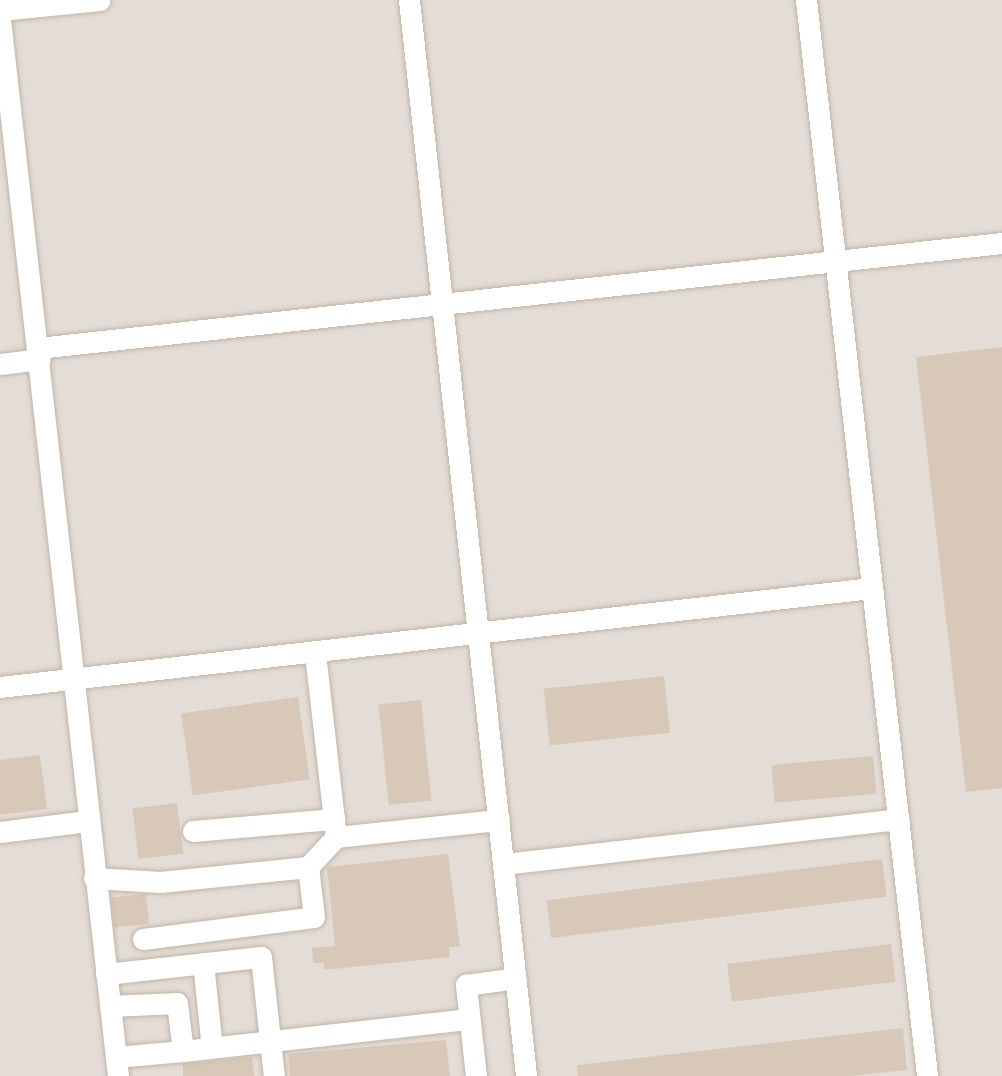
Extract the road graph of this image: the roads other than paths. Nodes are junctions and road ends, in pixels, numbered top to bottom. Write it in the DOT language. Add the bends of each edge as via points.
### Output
graph roads {
  1 [pos="100,0"];
  2 [pos="409,0"];
  3 [pos="806,0"];
  4 [pos="0,10"];
  5 [pos="0,19"];
  6 [pos="1002,243"];
  7 [pos="836,259"];
  8 [pos="443,305"];
  9 [pos="39,354"];
  10 [pos="0,364"];
  11 [pos="872,588"];
  12 [pos="476,632"];
  13 [pos="315,653"];
  14 [pos="72,679"];
  15 [pos="0,687"];
  16 [pos="898,819"];
  17 [pos="499,820"];
  18 [pos="87,821"];
  19 [pos="335,828"];
  20 [pos="193,831"];
  21 [pos="0,832"];
  22 [pos="504,864"];
  23 [pos="308,867"];
  24 [pos="94,878"];
  25 [pos="143,939"];
  26 [pos="203,963"];
  27 [pos="106,974"];
  28 [pos="516,978"];
  29 [pos="110,1006"];
  30 [pos="469,1019"];
  31 [pos="270,1043"];
  32 [pos="212,1048"];
  33 [pos="183,1051"];
  34 [pos="117,1066"];
  35 [pos="274,1076"];
  36 [pos="476,1076"];
  37 [pos="526,1076"];
  38 [pos="927,1076"];
  1 -- 4 [label="street"];
  2 -- 8 [label="street"];
  3 -- 7 [label="street"];
  5 -- 9 [label="street"];
  6 -- 7 [label="street"];
  7 -- 8 [label="street"];
  7 -- 11 [label="street"];
  8 -- 9 [label="street"];
  8 -- 12 [label="street"];
  9 -- 10 [label="street"];
  9 -- 14 [label="street"];
  11 -- 12 [label="street"];
  11 -- 16 [label="street"];
  12 -- 13 [label="street"];
  12 -- 17 [label="street"];
  13 -- 14 [label="street"];
  13 -- 19 [label="street"];
  14 -- 15 [label="street"];
  14 -- 18 [label="street"];
  16 -- 22 [label="street"];
  16 -- 38 [label="street"];
  17 -- 19 [label="street"];
  17 -- 22 [label="street"];
  18 -- 21 [label="street"];
  18 -- 24 [label="street"];
  19 -- 20 [label="street"];
  19 -- 23 [label="street"];
  22 -- 28 [label="street"];
  23 -- 24 [label="street" via="160,882"];
  23 -- 25 [label="street" via="314,917"];
  24 -- 27 [label="street"];
  26 -- 27 [label="street"];
  26 -- 31 [label="street" via="261,957"];
  26 -- 32 [label="street"];
  27 -- 29 [label="street"];
  28 -- 30 [label="street" via="466,985"];
  28 -- 37 [label="street"];
  29 -- 33 [label="street" via="177,1003"];
  29 -- 34 [label="street"];
  30 -- 31 [label="street"];
  30 -- 36 [label="street"];
  31 -- 32 [label="street"];
  31 -- 35 [label="street"];
  32 -- 33 [label="street"];
  33 -- 34 [label="street"];
}
